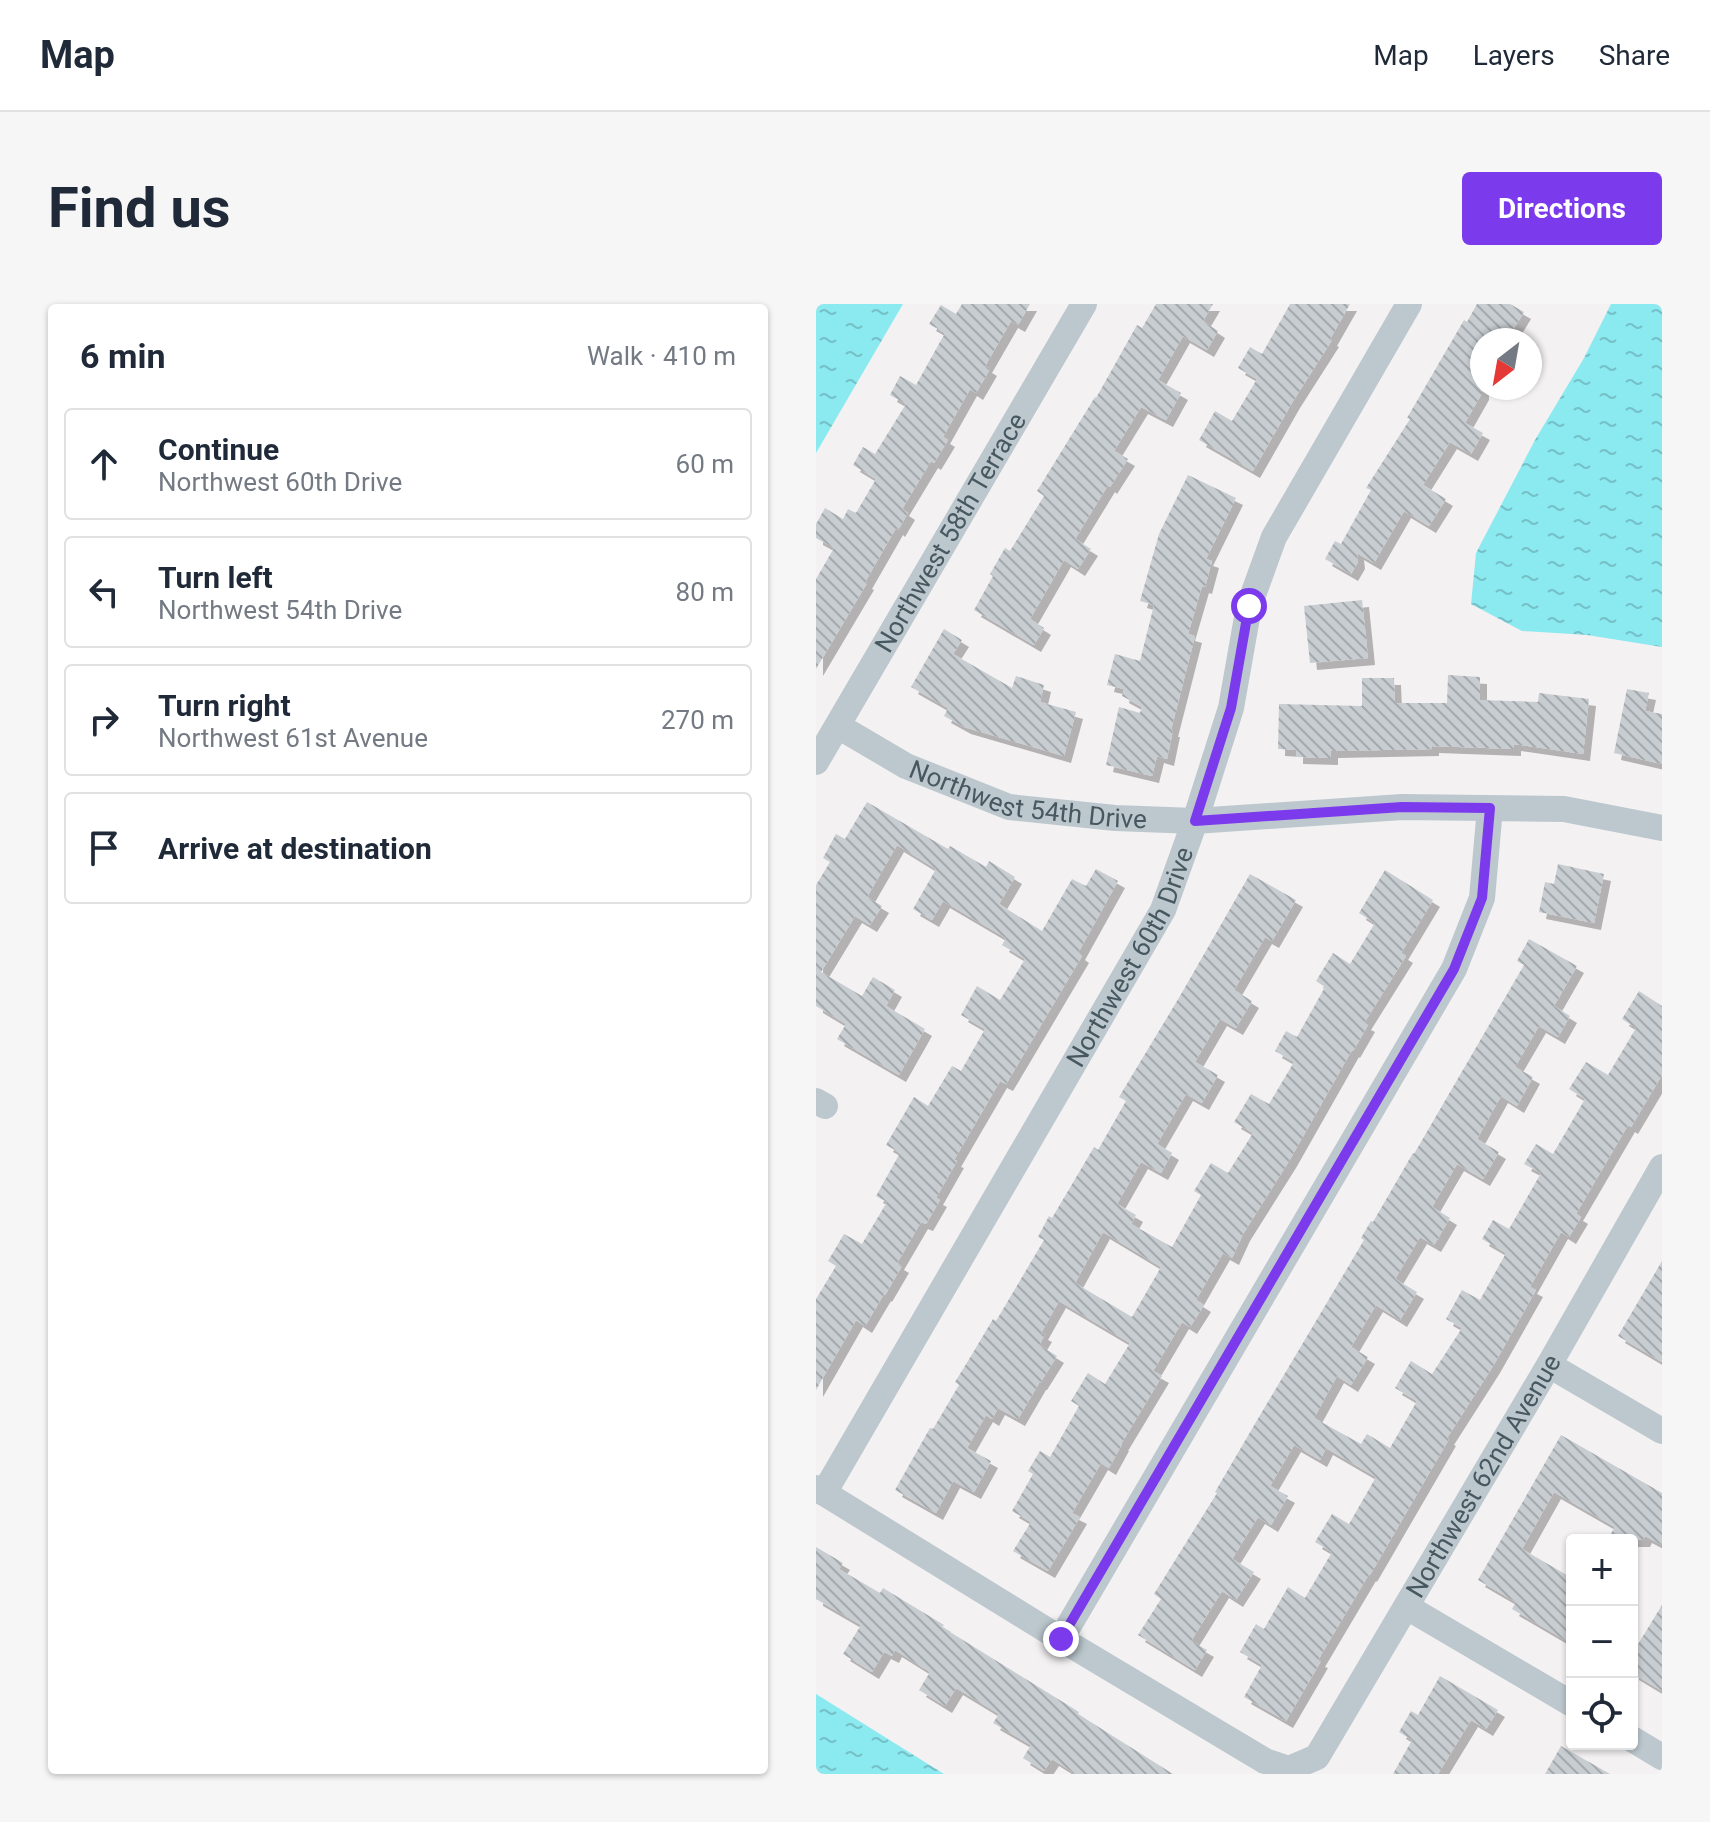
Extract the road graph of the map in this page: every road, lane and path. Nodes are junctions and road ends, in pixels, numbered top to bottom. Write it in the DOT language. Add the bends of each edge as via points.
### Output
graph roads {
  1 [pos="1084,304"];
  2 [pos="1409,304"];
  3 [pos="838,726"];
  4 [pos="816,762"];
  5 [pos="1490,808"];
  6 [pos="1195,821"];
  7 [pos="1662,828"];
  8 [pos="1662,1167"];
  9 [pos="1549,1365"];
  10 [pos="1662,1431"];
  11 [pos="820,1490"];
  12 [pos="1407,1607"];
  13 [pos="1061,1639"];
  14 [pos="1566,1700"];
  15 [pos="1638,1743"];
  16 [pos="1662,1757"];
  1 -- 3 [label="street, Northwest 58th Terrace"];
  2 -- 6 [label="street, Northwest 60th Drive" via="1274,537 1249,606 1231,708"];
  3 -- 4 [label="street, Northwest 58th Terrace"];
  3 -- 6 [label="street, Northwest 54th Drive" via="906,766 1009,807"];
  5 -- 6 [label="street, Northwest 54th Drive" via="1402,807"];
  5 -- 7 [label="street, Northwest 54th Drive" via="1564,809"];
  5 -- 13 [label="street" via="1482,898 1454,969"];
  6 -- 11 [label="street, Northwest 60th Drive" via="1163,910"];
  8 -- 9 [label="street, Northwest 62nd Avenue"];
  9 -- 10 [label="street"];
  9 -- 12 [label="street, Northwest 62nd Avenue"];
  11 -- 13 [label="street"];
  12 -- 13 [label="street, Northwest 62nd Avenue" via="1317,1757 1289,1769 1265,1761"];
  12 -- 14 [label="street"];
  15 -- 16 [label="street"];
}
